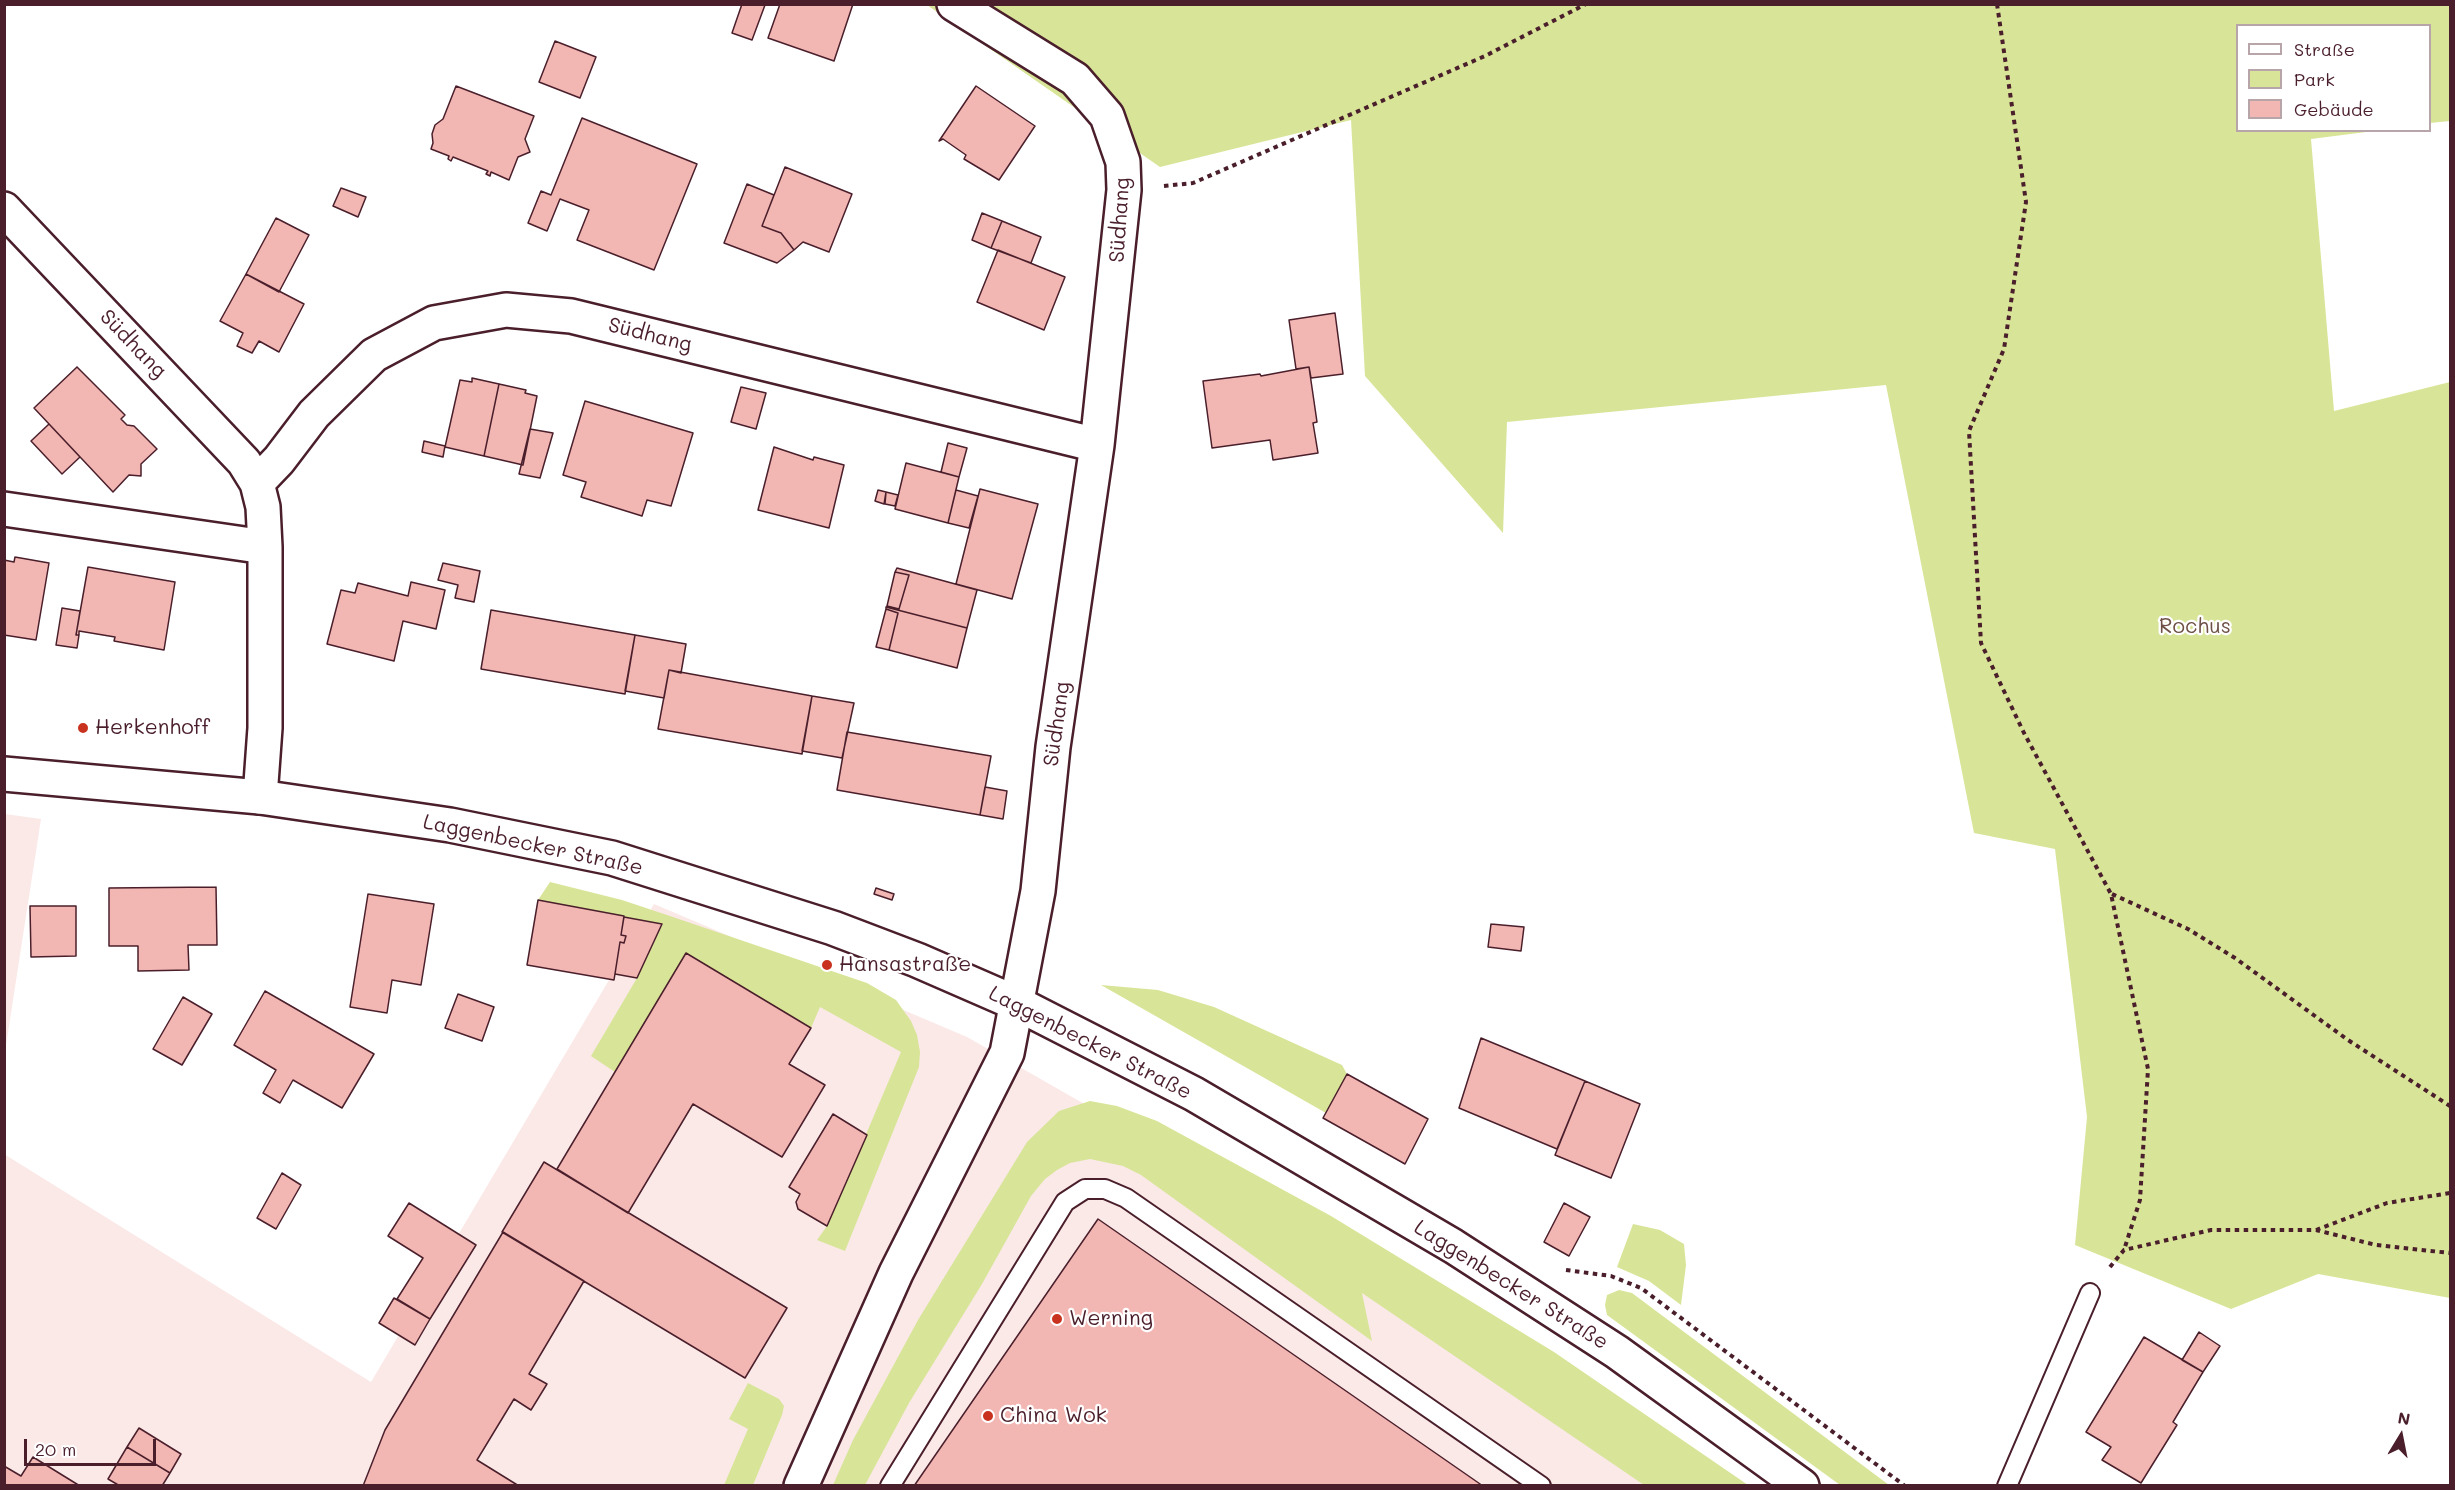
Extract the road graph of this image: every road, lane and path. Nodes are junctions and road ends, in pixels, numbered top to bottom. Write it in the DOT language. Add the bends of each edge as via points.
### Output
graph roads {
  1 [pos="954,4"];
  2 [pos="1586,4"];
  3 [pos="1997,4"];
  4 [pos="1124,190"];
  5 [pos="4,209"];
  6 [pos="1097,445"];
  7 [pos="257,483"];
  8 [pos="4,509"];
  9 [pos="265,547"];
  10 [pos="4,774"];
  11 [pos="260,797"];
  12 [pos="2111,894"];
  13 [pos="1018,1004"];
  14 [pos="2451,1106"];
  15 [pos="2451,1193"];
  16 [pos="2316,1230"];
  17 [pos="2124,1250"];
  18 [pos="2451,1253"];
  19 [pos="2090,1293"];
  20 [pos="801,1485"];
  21 [pos="890,1485"];
  22 [pos="1541,1485"];
  23 [pos="1802,1485"];
  24 [pos="2007,1485"];
  1 -- 4 [label="street, Südhang" via="1075,79 1107,116 1123,162"];
  2 -- 4 [label="path" via="1485,56 1193,183"];
  3 -- 12 [label="path" via="2026,202 2004,349 1969,431 1981,643 2024,733"];
  4 -- 6 [label="street, Südhang"];
  5 -- 7 [label="street, Südhang" via="244,462"];
  6 -- 7 [label="street, Südhang" via="571,316 506,310 434,323 374,355 314,414"];
  6 -- 13 [label="street, Südhang" via="1053,747 1038,891"];
  7 -- 9 [label="street, Südhang"];
  8 -- 9 [label="street"];
  9 -- 11 [label="street, Südhang" via="265,728"];
  10 -- 11 [label="street, Laggenbecker Straße"];
  11 -- 13 [label="street, Laggenbecker Straße" via="450,825 612,858 833,928"];
  12 -- 14 [label="path" via="2188,928 2348,1040"];
  12 -- 17 [label="path" via="2148,1069 2140,1200"];
  13 -- 20 [label="street" via="1007,1053 896,1273"];
  13 -- 23 [label="street, Laggenbecker Straße" via="1194,1094 1454,1246 1617,1352"];
  15 -- 16 [label="path" via="2387,1203"];
  16 -- 17 [label="path" via="2211,1230"];
  16 -- 18 [label="path" via="2376,1245"];
  17 -- 19 [label="path"];
  19 -- 24 [label="lane"];
  21 -- 22 [label="lane" via="1065,1203 1085,1189 1105,1189 1126,1198"];
}
